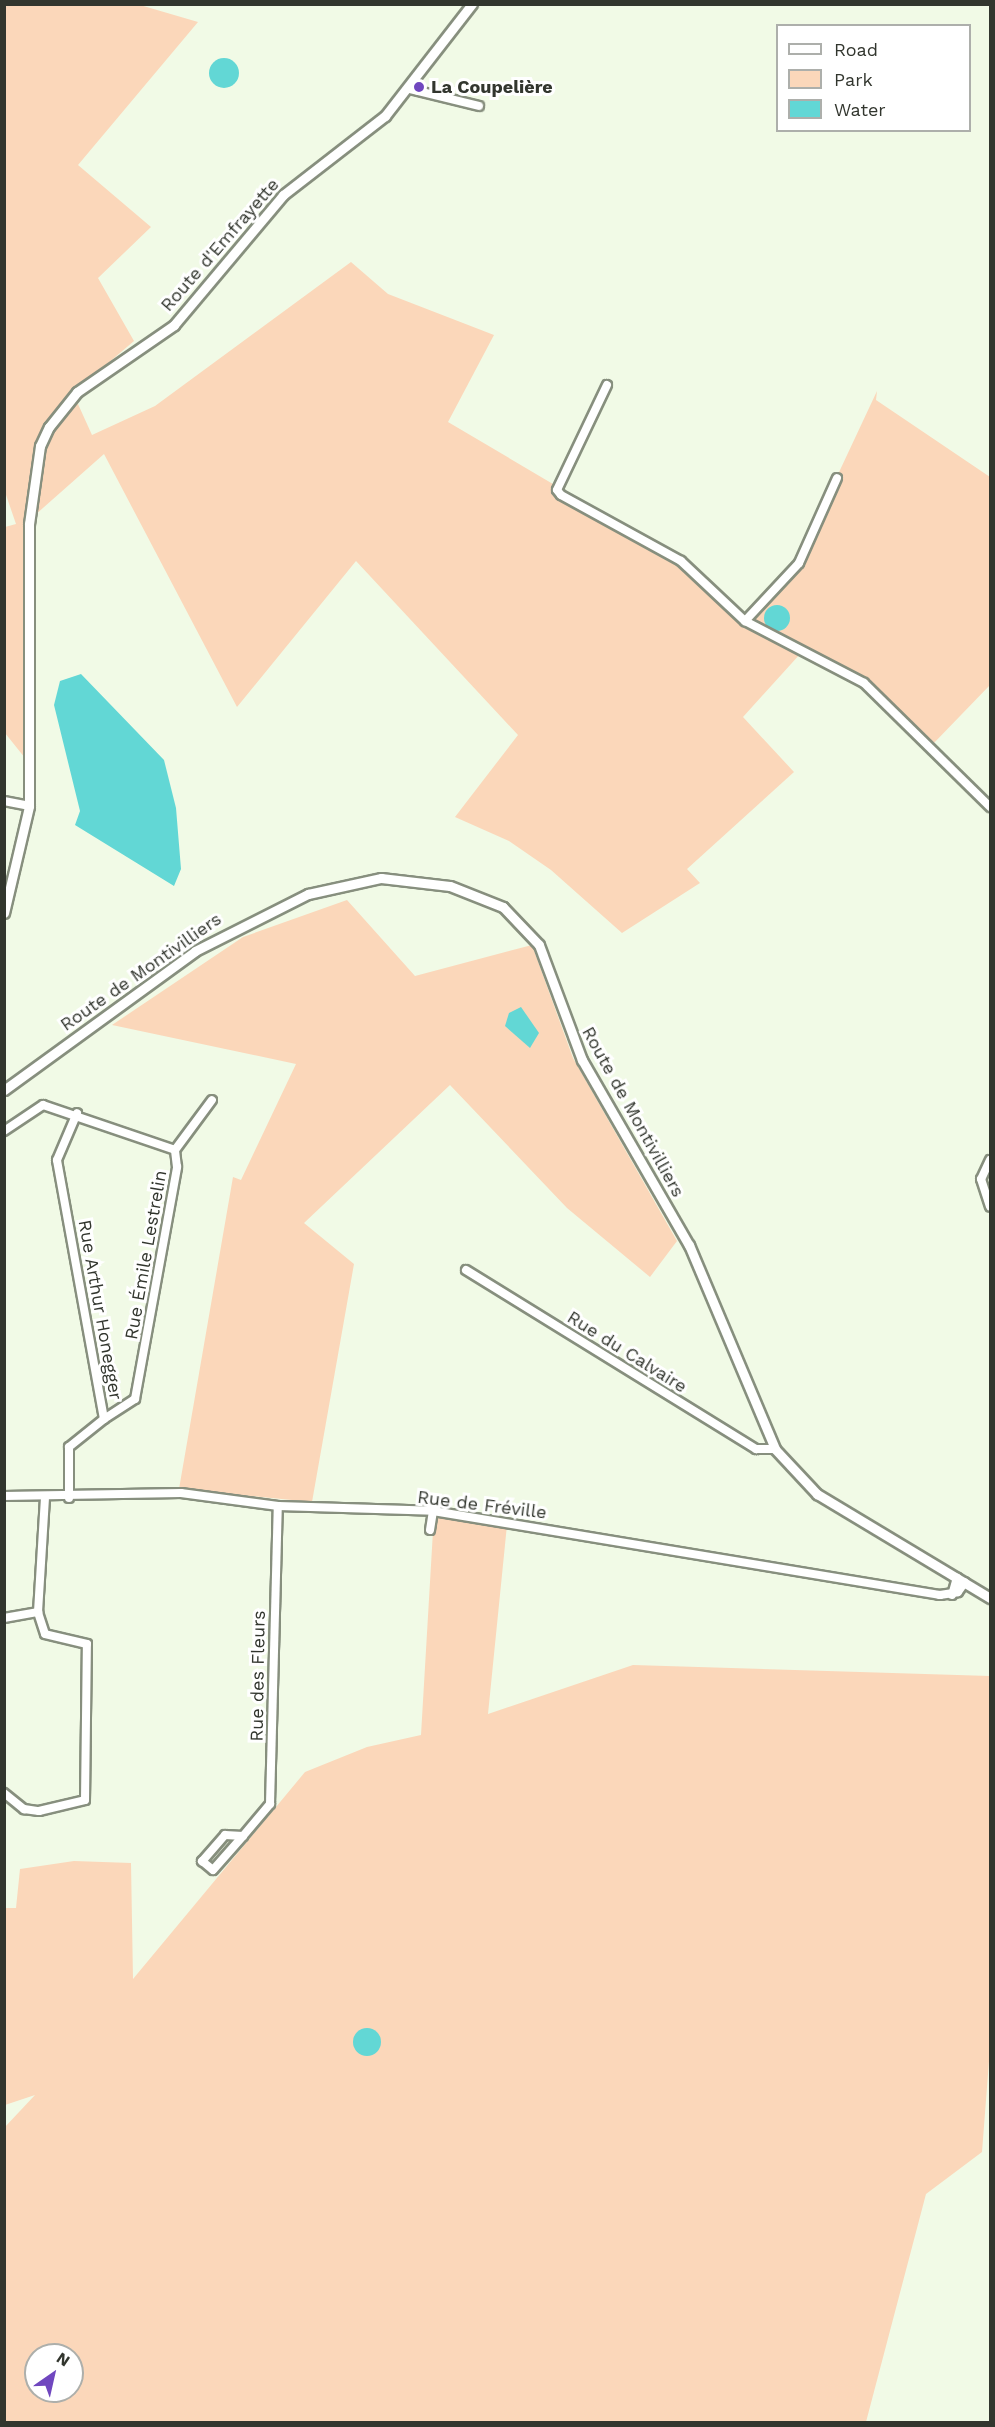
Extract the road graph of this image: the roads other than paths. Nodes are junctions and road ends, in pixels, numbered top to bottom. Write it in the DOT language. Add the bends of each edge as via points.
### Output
graph roads {
  1 [pos="472,4"];
  2 [pos="410,89"];
  3 [pos="479,106"];
  4 [pos="607,385"];
  5 [pos="837,478"];
  6 [pos="745,621"];
  7 [pos="4,801"];
  8 [pos="29,806"];
  9 [pos="990,807"];
  10 [pos="4,913"];
  11 [pos="4,1090"];
  12 [pos="212,1100"];
  13 [pos="77,1113"];
  14 [pos="4,1131"];
  15 [pos="175,1150"];
  16 [pos="990,1160"];
  17 [pos="990,1207"];
  18 [pos="466,1270"];
  19 [pos="104,1419"];
  20 [pos="775,1449"];
  21 [pos="4,1496"];
  22 [pos="69,1498"];
  23 [pos="45,1499"];
  24 [pos="278,1506"];
  25 [pos="433,1511"];
  26 [pos="430,1530"];
  27 [pos="961,1580"];
  28 [pos="990,1598"];
  29 [pos="38,1612"];
  30 [pos="4,1618"];
  31 [pos="4,1793"];
  32 [pos="243,1836"];
  1 -- 2 [label="street, Route d'Emfrayette"];
  2 -- 3 [label="street"];
  2 -- 8 [label="street, Route d'Emfrayette" via="358,140 283,195 174,325 83,387 49,427 40,446 29,524"];
  4 -- 6 [label="street" via="557,490 681,561"];
  5 -- 6 [label="street" via="799,563"];
  6 -- 9 [label="street" via="864,683"];
  7 -- 8 [label="street"];
  8 -- 10 [label="street, Route d'Emfrayette"];
  11 -- 20 [label="street, Route de Montivilliers" via="195,951 273,908 332,887 381,878 478,894 503,907 539,945 582,1060 689,1245"];
  12 -- 15 [label="street"];
  13 -- 14 [label="street" via="43,1105"];
  13 -- 15 [label="street"];
  13 -- 19 [label="street, Rue Arthur Honegger" via="57,1160"];
  15 -- 19 [label="street, Rue Émile Lestrelin" via="177,1167 135,1399"];
  16 -- 17 [label="street" via="981,1179"];
  18 -- 20 [label="street, Rue du Calvaire" via="756,1449"];
  19 -- 22 [label="street, Rue Arthur Honegger" via="69,1447 65,1458"];
  20 -- 27 [label="street, Route de Montivilliers" via="817,1494"];
  21 -- 23 [label="street, Rue de Fréville"];
  22 -- 23 [label="street, Rue de Fréville"];
  22 -- 24 [label="street, Rue de Fréville" via="180,1493"];
  23 -- 29 [label="street"];
  24 -- 25 [label="street, Rue de Fréville"];
  24 -- 32 [label="street, Rue des Fleurs" via="270,1804"];
  25 -- 26 [label="street"];
  25 -- 27 [label="street, Rue de Fréville" via="952,1594"];
  27 -- 28 [label="street, Route de Montivilliers"];
  29 -- 30 [label="street"];
  29 -- 31 [label="street" via="45,1634 87,1644 85,1800 39,1811 24,1809"];
  32 -- 32 [label="street, Rue des Fleurs" via="213,1870 202,1861 225,1834"];
}
